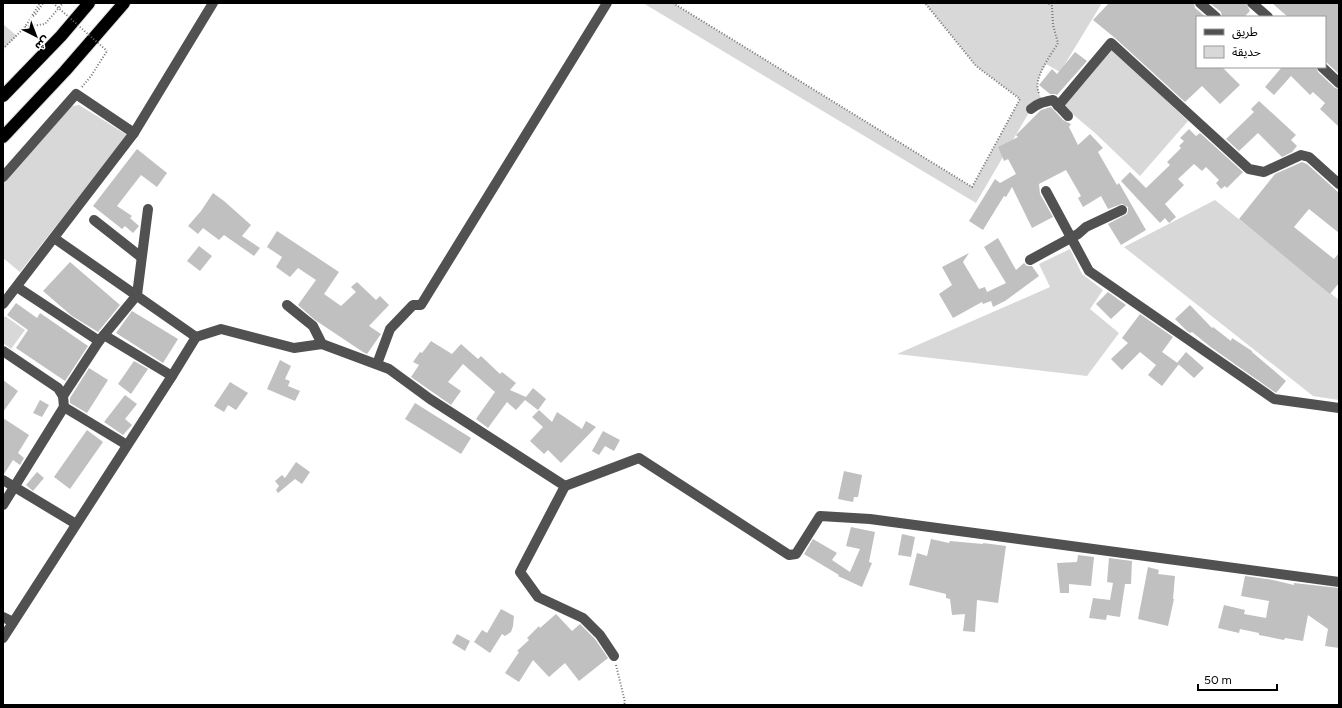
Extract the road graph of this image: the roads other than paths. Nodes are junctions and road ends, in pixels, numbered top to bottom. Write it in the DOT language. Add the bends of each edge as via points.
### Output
graph roads {
  1 [pos="89,3"];
  2 [pos="124,3"];
  3 [pos="213,3"];
  4 [pos="607,3"];
  5 [pos="1200,3"];
  6 [pos="1252,3"];
  7 [pos="1215,16"];
  8 [pos="1267,16"];
  9 [pos="1323,68"];
  10 [pos="1339,83"];
  11 [pos="3,96"];
  12 [pos="1058,106"];
  13 [pos="1031,109"];
  14 [pos="1068,116"];
  15 [pos="134,133"];
  16 [pos="3,137"];
  17 [pos="3,177"];
  18 [pos="1339,184"];
  19 [pos="1046,191"];
  20 [pos="148,209"];
  21 [pos="1122,210"];
  22 [pos="94,220"];
  23 [pos="54,238"];
  24 [pos="1071,238"];
  25 [pos="141,257"];
  26 [pos="1030,260"];
  27 [pos="17,287"];
  28 [pos="137,296"];
  29 [pos="3,304"];
  30 [pos="287,305"];
  31 [pos="196,337"];
  32 [pos="102,338"];
  33 [pos="322,344"];
  34 [pos="3,351"];
  35 [pos="377,364"];
  36 [pos="172,376"];
  37 [pos="63,396"];
  38 [pos="64,408"];
  39 [pos="1339,408"];
  40 [pos="127,445"];
  41 [pos="3,480"];
  42 [pos="565,486"];
  43 [pos="14,487"];
  44 [pos="3,505"];
  45 [pos="76,524"];
  46 [pos="1339,582"];
  47 [pos="3,616"];
  48 [pos="13,622"];
  49 [pos="3,638"];
  50 [pos="614,656"];
  1 -- 11 [label="highway"];
  2 -- 16 [label="highway"];
  3 -- 15 [label="street"];
  4 -- 35 [label="street" via="421,305 413,305 390,329"];
  5 -- 7 [label="street"];
  6 -- 8 [label="street"];
  9 -- 10 [label="street"];
  12 -- 13 [label="street" via="1053,100 1036,104"];
  12 -- 14 [label="street"];
  12 -- 18 [label="street" via="1111,43 1249,169 1264,172 1301,155 1309,157"];
  15 -- 17 [label="street" via="76,94"];
  15 -- 23 [label="street"];
  19 -- 24 [label="street"];
  20 -- 25 [label="street"];
  21 -- 24 [label="street" via="1086,227"];
  22 -- 25 [label="street"];
  23 -- 27 [label="street"];
  23 -- 28 [label="street"];
  24 -- 26 [label="street"];
  24 -- 39 [label="street" via="1089,271 1274,399"];
  25 -- 28 [label="street"];
  27 -- 29 [label="street"];
  27 -- 32 [label="street"];
  28 -- 31 [label="street"];
  28 -- 32 [label="street"];
  30 -- 33 [label="street" via="313,326"];
  31 -- 33 [label="street" via="221,329 294,348"];
  31 -- 36 [label="street"];
  32 -- 36 [label="street"];
  32 -- 37 [label="street"];
  33 -- 35 [label="street"];
  34 -- 37 [label="street" via="58,388"];
  35 -- 42 [label="street" via="389,368 430,399"];
  36 -- 40 [label="street"];
  37 -- 38 [label="street"];
  38 -- 40 [label="street"];
  38 -- 43 [label="street"];
  40 -- 45 [label="street"];
  41 -- 43 [label="street"];
  42 -- 46 [label="street" via="639,458 789,555 796,554 820,516 870,519"];
  42 -- 50 [label="street" via="520,572 538,597 583,618 600,635"];
  43 -- 44 [label="street"];
  43 -- 45 [label="street"];
  45 -- 48 [label="street"];
  47 -- 48 [label="street"];
  48 -- 49 [label="street"];
}
